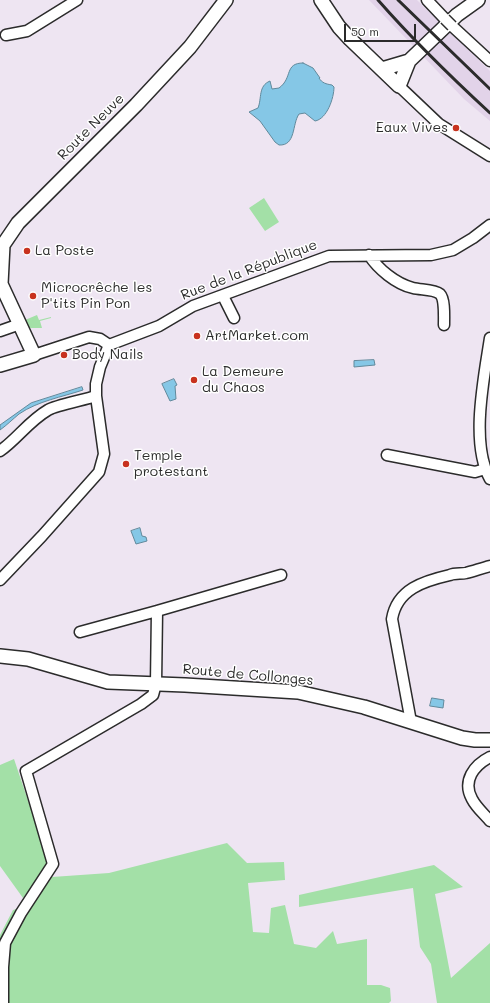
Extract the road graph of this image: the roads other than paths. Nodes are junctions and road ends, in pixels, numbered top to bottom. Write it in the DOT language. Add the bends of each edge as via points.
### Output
graph roads {
  1 [pos="77,0"];
  2 [pos="226,0"];
  3 [pos="321,0"];
  4 [pos="427,0"];
  5 [pos="478,0"];
  6 [pos="6,34"];
  7 [pos="409,61"];
  8 [pos="490,61"];
  9 [pos="382,70"];
  10 [pos="399,86"];
  11 [pos="490,156"];
  12 [pos="490,225"];
  13 [pos="370,255"];
  14 [pos="1,281"];
  15 [pos="223,296"];
  16 [pos="234,318"];
  17 [pos="20,324"];
  18 [pos="444,325"];
  19 [pos="0,331"];
  20 [pos="490,338"];
  21 [pos="109,345"];
  22 [pos="34,355"];
  23 [pos="0,365"];
  24 [pos="96,396"];
  25 [pos="0,451"];
  26 [pos="387,455"];
  27 [pos="485,469"];
  28 [pos="490,479"];
  29 [pos="490,566"];
  30 [pos="281,575"];
  31 [pos="0,580"];
  32 [pos="157,611"];
  33 [pos="80,632"];
  34 [pos="0,656"];
  35 [pos="156,684"];
  36 [pos="411,722"];
  37 [pos="490,740"];
  38 [pos="490,757"];
  39 [pos="490,821"];
  40 [pos="3,1003"];
  1 -- 6 [label="street" via="27,31"];
  2 -- 14 [label="main road, Route Neuve" via="190,48 136,106 18,223 3,245"];
  3 -- 9 [label="main road" via="339,27"];
  4 -- 8 [label="street"];
  5 -- 7 [label="main road" via="457,15"];
  7 -- 9 [label="main road"];
  7 -- 10 [label="main road"];
  9 -- 10 [label="main road"];
  10 -- 11 [label="street" via="439,124"];
  12 -- 13 [label="street, Rue de la République" via="453,250 431,255"];
  13 -- 15 [label="street, Rue de la République" via="329,256"];
  13 -- 18 [label="street" via="388,275 406,286 439,294 443,299"];
  14 -- 17 [label="main road"];
  15 -- 16 [label="street"];
  15 -- 21 [label="street, Rue de la République" via="193,306 159,326"];
  17 -- 19 [label="street"];
  17 -- 22 [label="main road"];
  20 -- 27 [label="street" via="481,406 480,441"];
  21 -- 22 [label="street" via="100,339 89,338"];
  21 -- 24 [label="street" via="100,367"];
  22 -- 23 [label="main road"];
  24 -- 25 [label="street" via="48,409"];
  24 -- 31 [label="street" via="104,454 99,472"];
  26 -- 27 [label="street" via="476,472"];
  27 -- 28 [label="street"];
  29 -- 36 [label="street" via="466,573 451,574 417,586 403,595 397,603 392,618"];
  30 -- 32 [label="street"];
  32 -- 33 [label="street"];
  32 -- 35 [label="street"];
  34 -- 35 [label="main road, Route de Collonges" via="28,659 108,682"];
  35 -- 36 [label="main road, Route de Collonges" via="298,692 364,707"];
  35 -- 40 [label="street" via="153,695 141,704 26,771 53,864 5,943"];
  36 -- 37 [label="main road, Route de Collonges" via="462,738"];
  38 -- 39 [label="street" via="476,767 469,777 468,788 472,799"];
}
